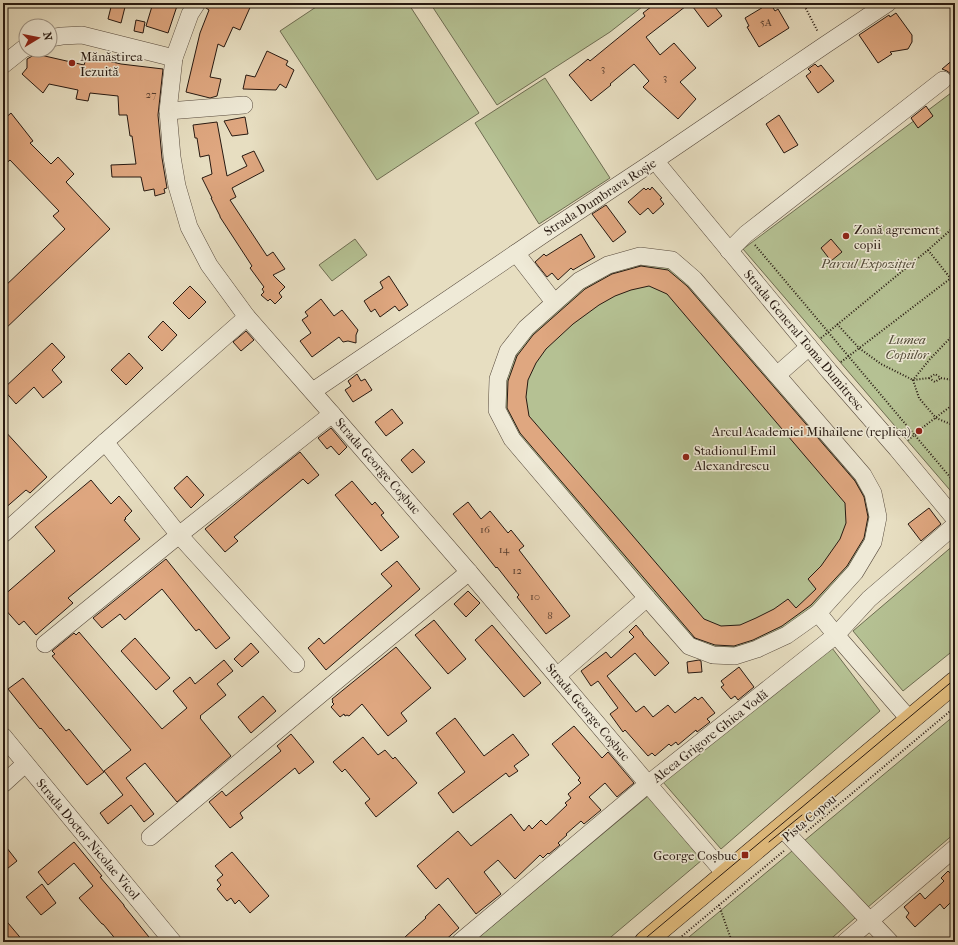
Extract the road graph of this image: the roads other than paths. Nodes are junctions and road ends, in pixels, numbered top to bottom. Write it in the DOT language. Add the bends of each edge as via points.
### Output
graph roads {
  1 [pos="197,3"];
  2 [pos="888,3"];
  3 [pos="58,37"];
  4 [pos="18,53"];
  5 [pos="174,58"];
  6 [pos="3,64"];
  7 [pos="943,80"];
  8 [pos="244,105"];
  9 [pos="168,111"];
  10 [pos="656,160"];
  11 [pos="729,251"];
  12 [pos="516,253"];
  13 [pos="554,302"];
  14 [pos="247,316"];
  15 [pos="809,347"];
  16 [pos="777,375"];
  17 [pos="312,391"];
  18 [pos="332,414"];
  19 [pos="106,442"];
  20 [pos="955,519"];
  21 [pos="955,525"];
  22 [pos="3,534"];
  23 [pos="179,535"];
  24 [pos="469,572"];
  25 [pos="646,598"];
  26 [pos="818,613"];
  27 [pos="836,635"];
  28 [pos="45,644"];
  29 [pos="296,664"];
  30 [pos="557,676"];
  31 [pos="955,682"];
  32 [pos="910,720"];
  33 [pos="3,736"];
  34 [pos="25,764"];
  35 [pos="3,784"];
  36 [pos="648,784"];
  37 [pos="788,835"];
  38 [pos="150,837"];
  39 [pos="955,848"];
  40 [pos="726,875"];
  41 [pos="869,921"];
  42 [pos="173,942"];
  43 [pos="460,942"];
  44 [pos="645,942"];
  45 [pos="845,942"];
  46 [pos="890,942"];
  1 -- 5 [label="street, Strada George Coșbuc" via="190,14"];
  2 -- 10 [label="street, Strada Dumbrava Roșie"];
  3 -- 5 [label="street" via="82,35"];
  4 -- 6 [label="street"];
  5 -- 9 [label="street, Strada George Coșbuc"];
  7 -- 11 [label="street" via="746,234"];
  8 -- 9 [label="street"];
  9 -- 14 [label="street, Strada George Coșbuc" via="172,157 189,227 209,265"];
  10 -- 11 [label="street, Strada General Toma Dumitresc"];
  10 -- 12 [label="street, Strada Dumbrava Roșie"];
  11 -- 15 [label="street, Strada General Toma Dumitresc"];
  12 -- 13 [label="street"];
  12 -- 17 [label="street, Strada Dumbrava Roșie"];
  13 -- 16 [label="street" via="579,281 608,265 640,256 672,260 694,279"];
  13 -- 25 [label="street" via="526,328 508,351 498,379 497,410 512,439"];
  14 -- 17 [label="street, Strada George Coșbuc"];
  14 -- 19 [label="street"];
  15 -- 16 [label="street"];
  15 -- 20 [label="street, Strada General Toma Dumitresc"];
  16 -- 26 [label="street" via="863,475 874,493 878,518 874,542 855,572"];
  17 -- 18 [label="street, Strada George Coșbuc"];
  18 -- 23 [label="street"];
  18 -- 24 [label="street, Strada George Coșbuc"];
  19 -- 22 [label="street"];
  19 -- 23 [label="street"];
  21 -- 27 [label="street, Aleea Grigore Ghica Vodă" via="869,599"];
  23 -- 28 [label="street"];
  23 -- 29 [label="street"];
  24 -- 30 [label="street, Strada George Coșbuc"];
  24 -- 38 [label="street"];
  25 -- 26 [label="street" via="689,646 713,655 735,656 756,649 787,635"];
  25 -- 30 [label="street"];
  26 -- 27 [label="street"];
  27 -- 32 [label="street"];
  27 -- 36 [label="street, Aleea Grigore Ghica Vodă"];
  30 -- 36 [label="street, Strada George Coșbuc"];
  31 -- 32 [label="main road"];
  32 -- 37 [label="main road"];
  33 -- 34 [label="street, Strada Doctor Nicolae Vicol"];
  34 -- 35 [label="street"];
  34 -- 42 [label="street, Strada Doctor Nicolae Vicol"];
  36 -- 40 [label="street, Strada George Coșbuc"];
  36 -- 43 [label="street, Aleea Grigore Ghica Vodă"];
  37 -- 40 [label="main road"];
  37 -- 41 [label="street"];
  39 -- 41 [label="street"];
  40 -- 44 [label="main road"];
  41 -- 45 [label="street"];
  41 -- 46 [label="street"];
}
